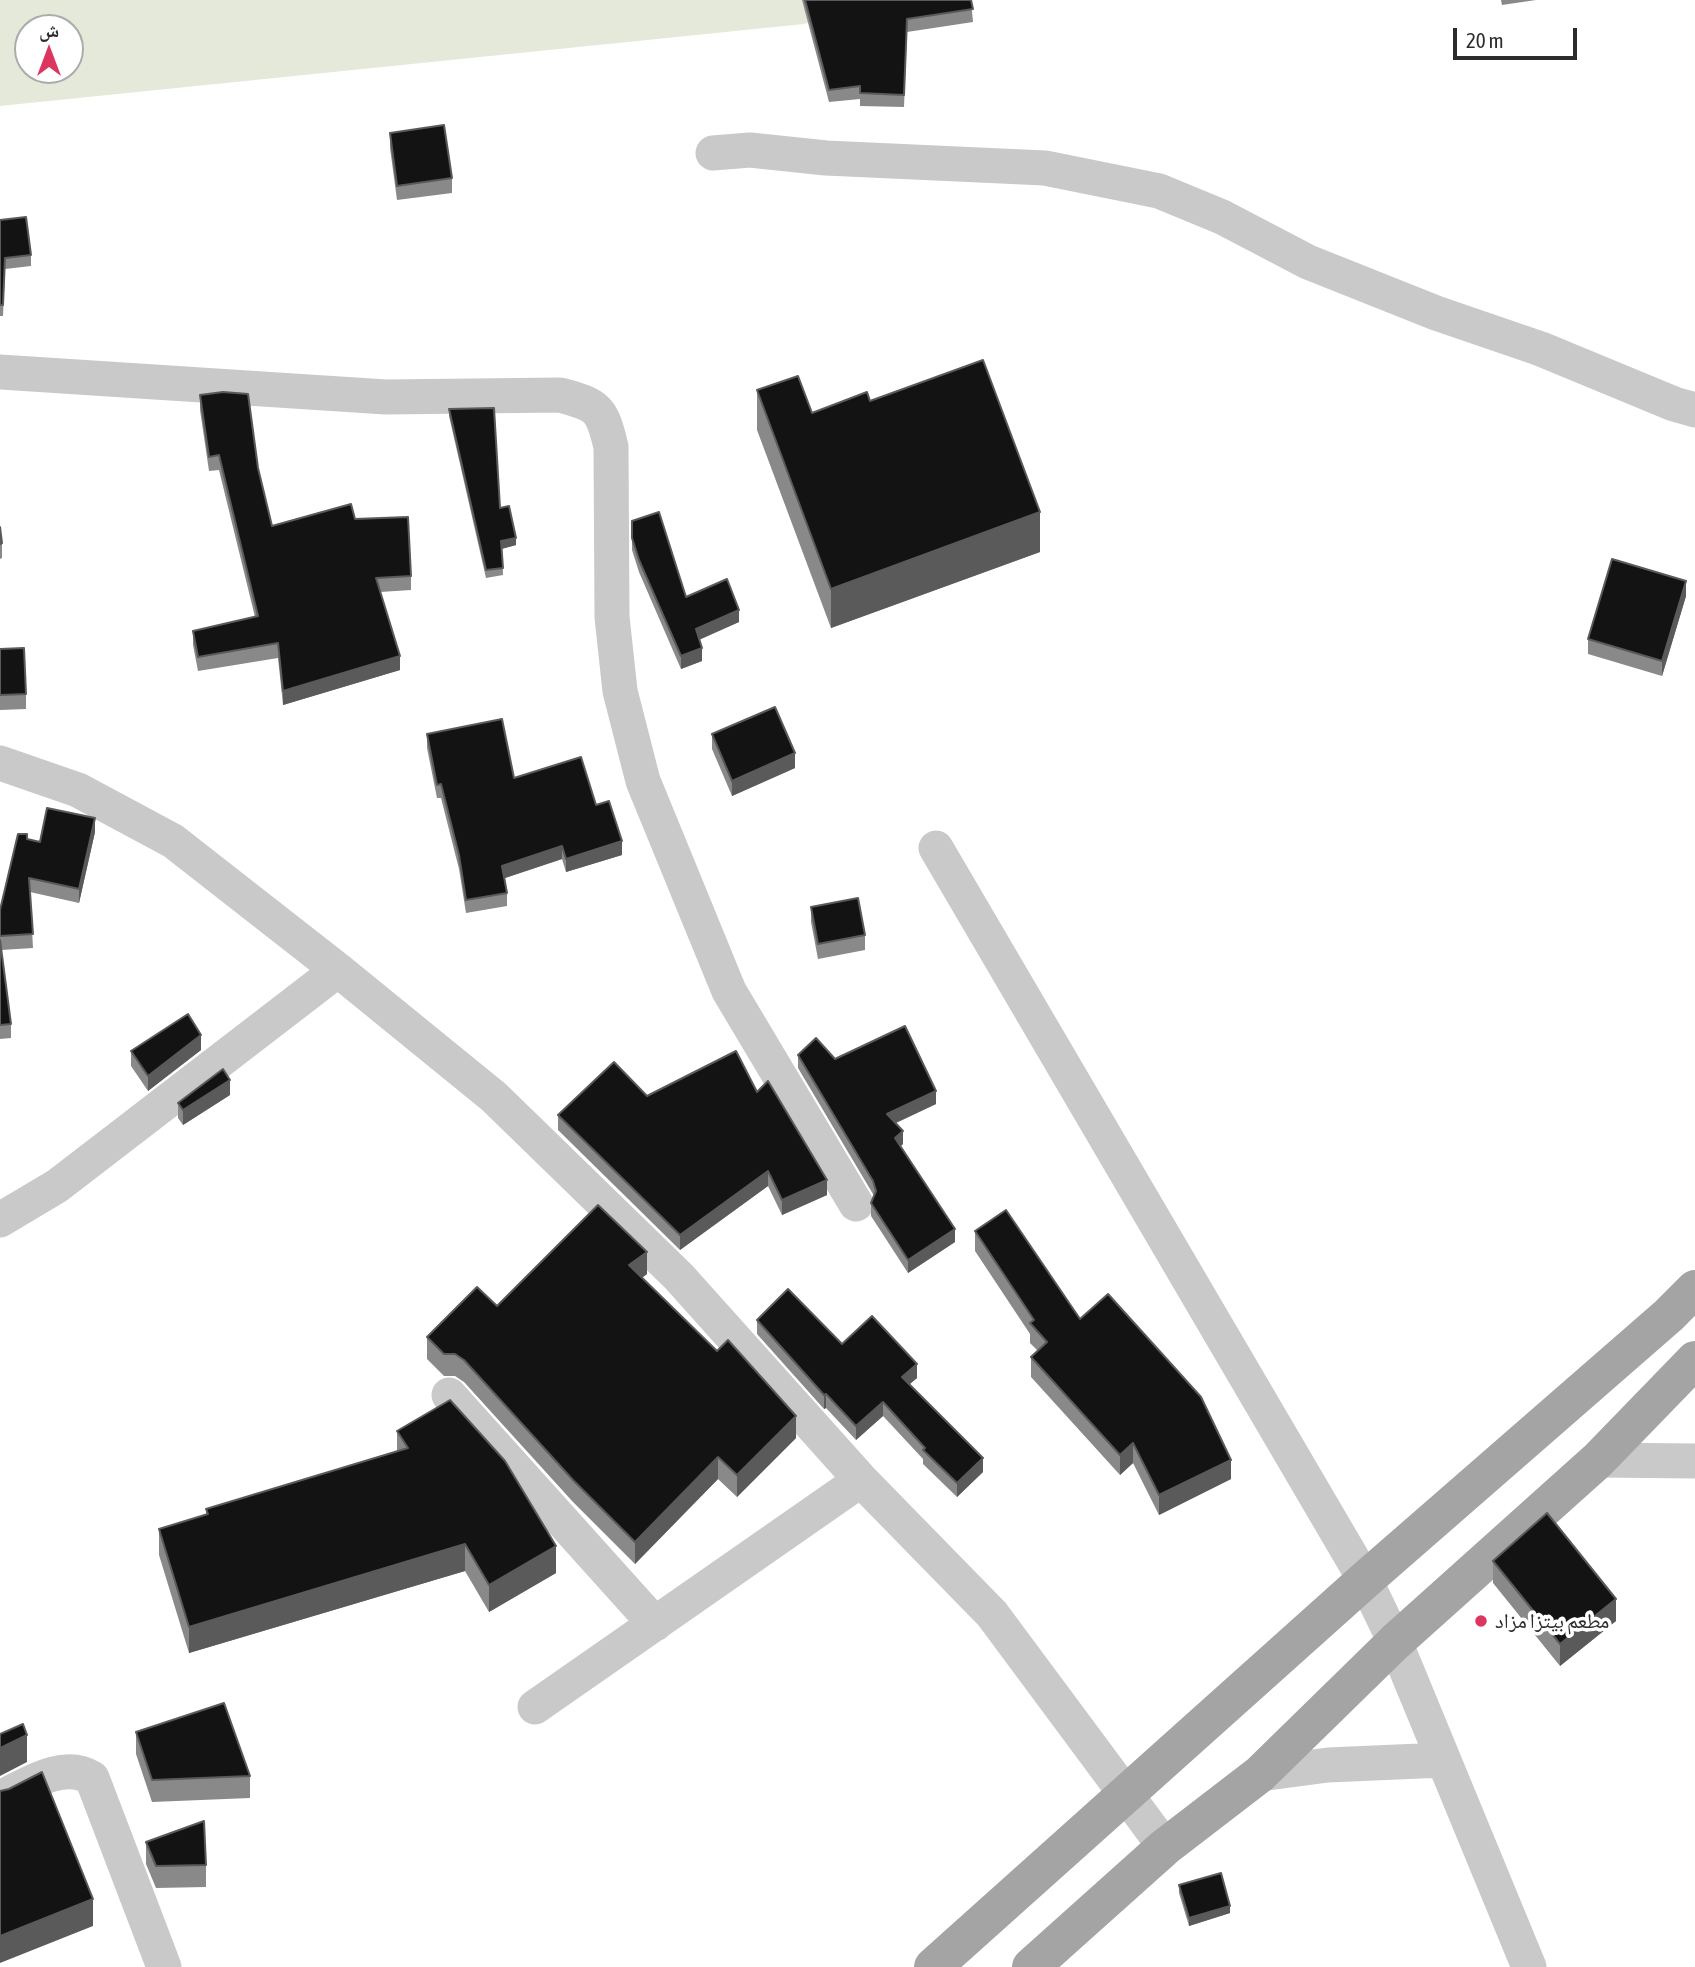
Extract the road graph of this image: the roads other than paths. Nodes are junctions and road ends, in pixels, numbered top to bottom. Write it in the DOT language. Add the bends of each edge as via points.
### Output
graph roads {
  1 [pos="713,153"];
  2 [pos="0,372"];
  3 [pos="1695,410"];
  4 [pos="0,763"];
  5 [pos="936,848"];
  6 [pos="338,970"];
  7 [pos="856,1204"];
  8 [pos="0,1220"];
  9 [pos="1695,1289"];
  10 [pos="1695,1360"];
  11 [pos="449,1395"];
  12 [pos="1598,1460"];
  13 [pos="1695,1461"];
  14 [pos="861,1480"];
  15 [pos="1365,1580"];
  16 [pos="654,1624"];
  17 [pos="1395,1642"];
  18 [pos="535,1707"];
  19 [pos="1443,1760"];
  20 [pos="1260,1774"];
  21 [pos="1125,1795"];
  22 [pos="0,1798"];
  23 [pos="1165,1847"];
  24 [pos="164,1967"];
  25 [pos="933,1967"];
  26 [pos="1031,1967"];
  27 [pos="1529,1967"];
  1 -- 3 [label="street" via="750,150 1045,168 1159,191 1222,217 1308,262"];
  2 -- 7 [label="street" via="386,397 559,395 595,409 605,420 611,447 612,617 620,691 643,780 729,991"];
  4 -- 6 [label="street" via="78,790 173,841"];
  5 -- 15 [label="street"];
  6 -- 8 [label="street" via="57,1186"];
  6 -- 14 [label="street" via="494,1097 679,1277"];
  9 -- 15 [label="main road"];
  10 -- 12 [label="main road"];
  11 -- 16 [label="street"];
  12 -- 13 [label="street"];
  12 -- 17 [label="main road"];
  14 -- 16 [label="street"];
  14 -- 21 [label="street" via="992,1614"];
  15 -- 17 [label="street"];
  15 -- 21 [label="main road"];
  16 -- 18 [label="street"];
  17 -- 19 [label="street"];
  17 -- 20 [label="main road"];
  19 -- 20 [label="street" via="1328,1765"];
  19 -- 27 [label="street"];
  20 -- 23 [label="main road"];
  21 -- 23 [label="street"];
  21 -- 25 [label="main road"];
  22 -- 24 [label="street" via="65,1771 92,1778"];
  23 -- 26 [label="main road"];
}
